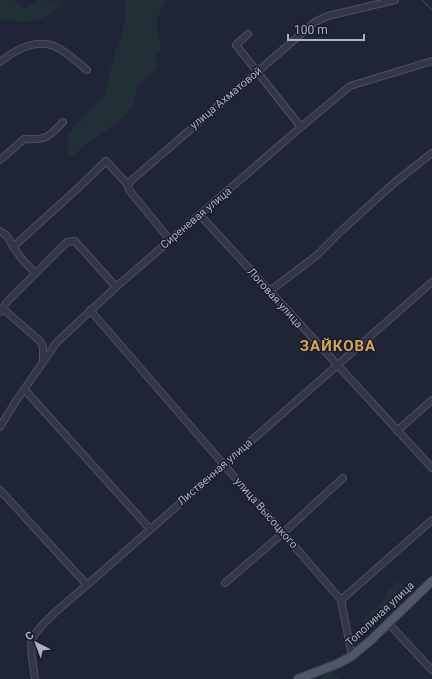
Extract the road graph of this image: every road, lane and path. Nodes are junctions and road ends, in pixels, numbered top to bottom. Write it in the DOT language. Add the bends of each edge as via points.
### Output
graph roads {
  1 [pos="395,0"];
  2 [pos="248,34"];
  3 [pos="0,62"];
  4 [pos="431,63"];
  5 [pos="87,70"];
  6 [pos="257,72"];
  7 [pos="64,122"];
  8 [pos="301,127"];
  9 [pos="432,153"];
  10 [pos="0,160"];
  11 [pos="128,185"];
  12 [pos="200,215"];
  13 [pos="0,231"];
  14 [pos="170,240"];
  15 [pos="13,247"];
  16 [pos="34,273"];
  17 [pos="432,282"];
  18 [pos="116,287"];
  19 [pos="270,291"];
  20 [pos="1,310"];
  21 [pos="90,310"];
  22 [pos="43,361"];
  23 [pos="337,366"];
  24 [pos="24,389"];
  25 [pos="432,400"];
  26 [pos="0,427"];
  27 [pos="397,431"];
  28 [pos="224,465"];
  29 [pos="432,468"];
  30 [pos="343,478"];
  31 [pos="0,490"];
  32 [pos="432,520"];
  33 [pos="150,529"];
  34 [pos="283,533"];
  35 [pos="432,581"];
  36 [pos="225,583"];
  37 [pos="86,585"];
  38 [pos="341,600"];
  39 [pos="388,623"];
  40 [pos="352,656"];
  41 [pos="432,670"];
  42 [pos="35,679"];
  43 [pos="298,679"];
  1 -- 6 [label="street, улица Ахматовой" via="328,16 315,22"];
  2 -- 6 [label="street" via="236,45"];
  3 -- 5 [label="street" via="21,49 40,43 55,46"];
  4 -- 8 [label="street, Сиреневая улица" via="350,86"];
  6 -- 8 [label="street"];
  6 -- 11 [label="street, улица Ахматовой"];
  7 -- 10 [label="street" via="50,136 37,140 24,139"];
  8 -- 12 [label="street, Сиреневая улица"];
  9 -- 19 [label="street" via="394,183 316,256"];
  11 -- 14 [label="street" via="129,190"];
  11 -- 15 [label="street" via="106,160"];
  12 -- 14 [label="street, Сиреневая улица"];
  12 -- 19 [label="street, Логовая улица"];
  13 -- 15 [label="street" via="6,235"];
  14 -- 18 [label="street, Сиреневая улица"];
  15 -- 16 [label="street"];
  16 -- 18 [label="street" via="67,242 75,241"];
  16 -- 20 [label="street"];
  17 -- 23 [label="street, Лиственная улица"];
  18 -- 21 [label="street, Сиреневая улица"];
  19 -- 23 [label="street, Логовая улица"];
  20 -- 22 [label="street" via="40,341 43,347"];
  21 -- 22 [label="street, Сиреневая улица" via="57,342"];
  21 -- 28 [label="street, улица Высоцкого"];
  22 -- 24 [label="street, Сиреневая улица"];
  23 -- 27 [label="street, Логовая улица"];
  23 -- 28 [label="street, Лиственная улица"];
  24 -- 26 [label="street, Сиреневая улица"];
  24 -- 33 [label="street"];
  25 -- 27 [label="street"];
  27 -- 29 [label="street, Логовая улица"];
  28 -- 33 [label="street, Лиственная улица"];
  28 -- 34 [label="street, улица Высоцкого"];
  30 -- 34 [label="street"];
  31 -- 37 [label="street"];
  32 -- 38 [label="street"];
  33 -- 37 [label="street, Лиственная улица"];
  34 -- 36 [label="street"];
  34 -- 38 [label="street, улица Высоцкого"];
  35 -- 39 [label="main road, Тополиная улица"];
  37 -- 42 [label="street, Лиственная улица" via="39,628 32,640"];
  38 -- 40 [label="street, улица Высоцкого"];
  39 -- 40 [label="main road, Тополиная улица"];
  39 -- 41 [label="street"];
  40 -- 43 [label="main road, Тополиная улица"];
}
